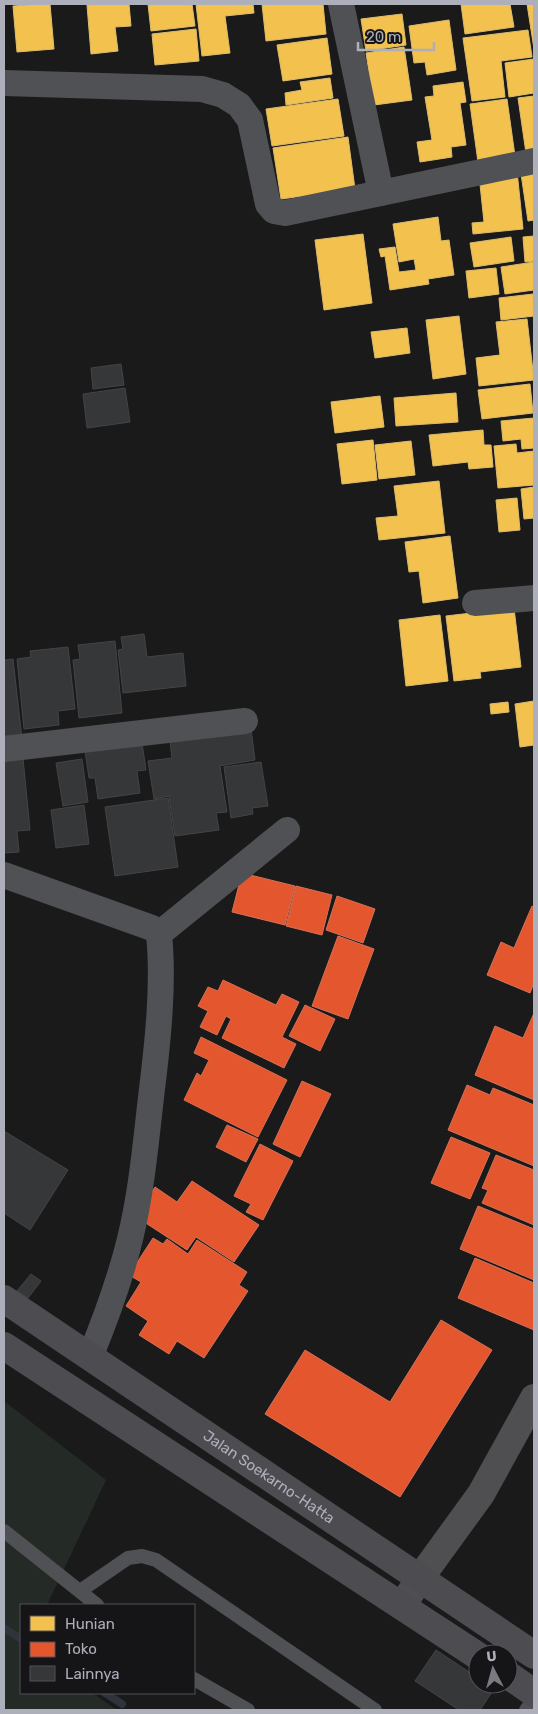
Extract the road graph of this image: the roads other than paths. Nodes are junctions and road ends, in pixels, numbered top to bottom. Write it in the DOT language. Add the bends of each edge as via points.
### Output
graph roads {
  1 [pos="341,4"];
  2 [pos="4,84"];
  3 [pos="534,161"];
  4 [pos="381,192"];
  5 [pos="534,598"];
  6 [pos="475,603"];
  7 [pos="245,721"];
  8 [pos="4,749"];
  9 [pos="287,830"];
  10 [pos="4,874"];
  11 [pos="159,934"];
  12 [pos="4,1299"];
  13 [pos="4,1346"];
  14 [pos="90,1357"];
  15 [pos="534,1398"];
  16 [pos="4,1531"];
  17 [pos="420,1578"];
  18 [pos="80,1591"];
  19 [pos="96,1604"];
  20 [pos="402,1606"];
  21 [pos="468,1649"];
  22 [pos="534,1655"];
  23 [pos="195,1680"];
  24 [pos="518,1682"];
  25 [pos="534,1693"];
  26 [pos="534,1699"];
  27 [pos="248,1710"];
  28 [pos="374,1710"];
  29 [pos="526,1710"];
  1 -- 4 [label="street"];
  2 -- 4 [label="street" via="167,88 223,95 239,105 250,120 265,194 274,210 284,213"];
  3 -- 4 [label="street"];
  5 -- 6 [label="street"];
  7 -- 8 [label="street"];
  9 -- 11 [label="street"];
  10 -- 11 [label="street" via="152,928"];
  11 -- 14 [label="street" via="158,1042 141,1183 112,1304"];
  12 -- 14 [label="highway, Jalan Soekarno-Hatta"];
  13 -- 20 [label="highway"];
  14 -- 17 [label="highway, Jalan Soekarno-Hatta"];
  15 -- 17 [label="street" via="481,1494"];
  16 -- 18 [label="lane"];
  17 -- 20 [label="street"];
  17 -- 22 [label="highway, Jalan Soekarno-Hatta"];
  18 -- 19 [label="lane"];
  18 -- 28 [label="lane" via="128,1558 142,1556 156,1560"];
  20 -- 21 [label="highway"];
  23 -- 27 [label="lane"];
  24 -- 25 [label="highway"];
  26 -- 29 [label="lane"];
}
